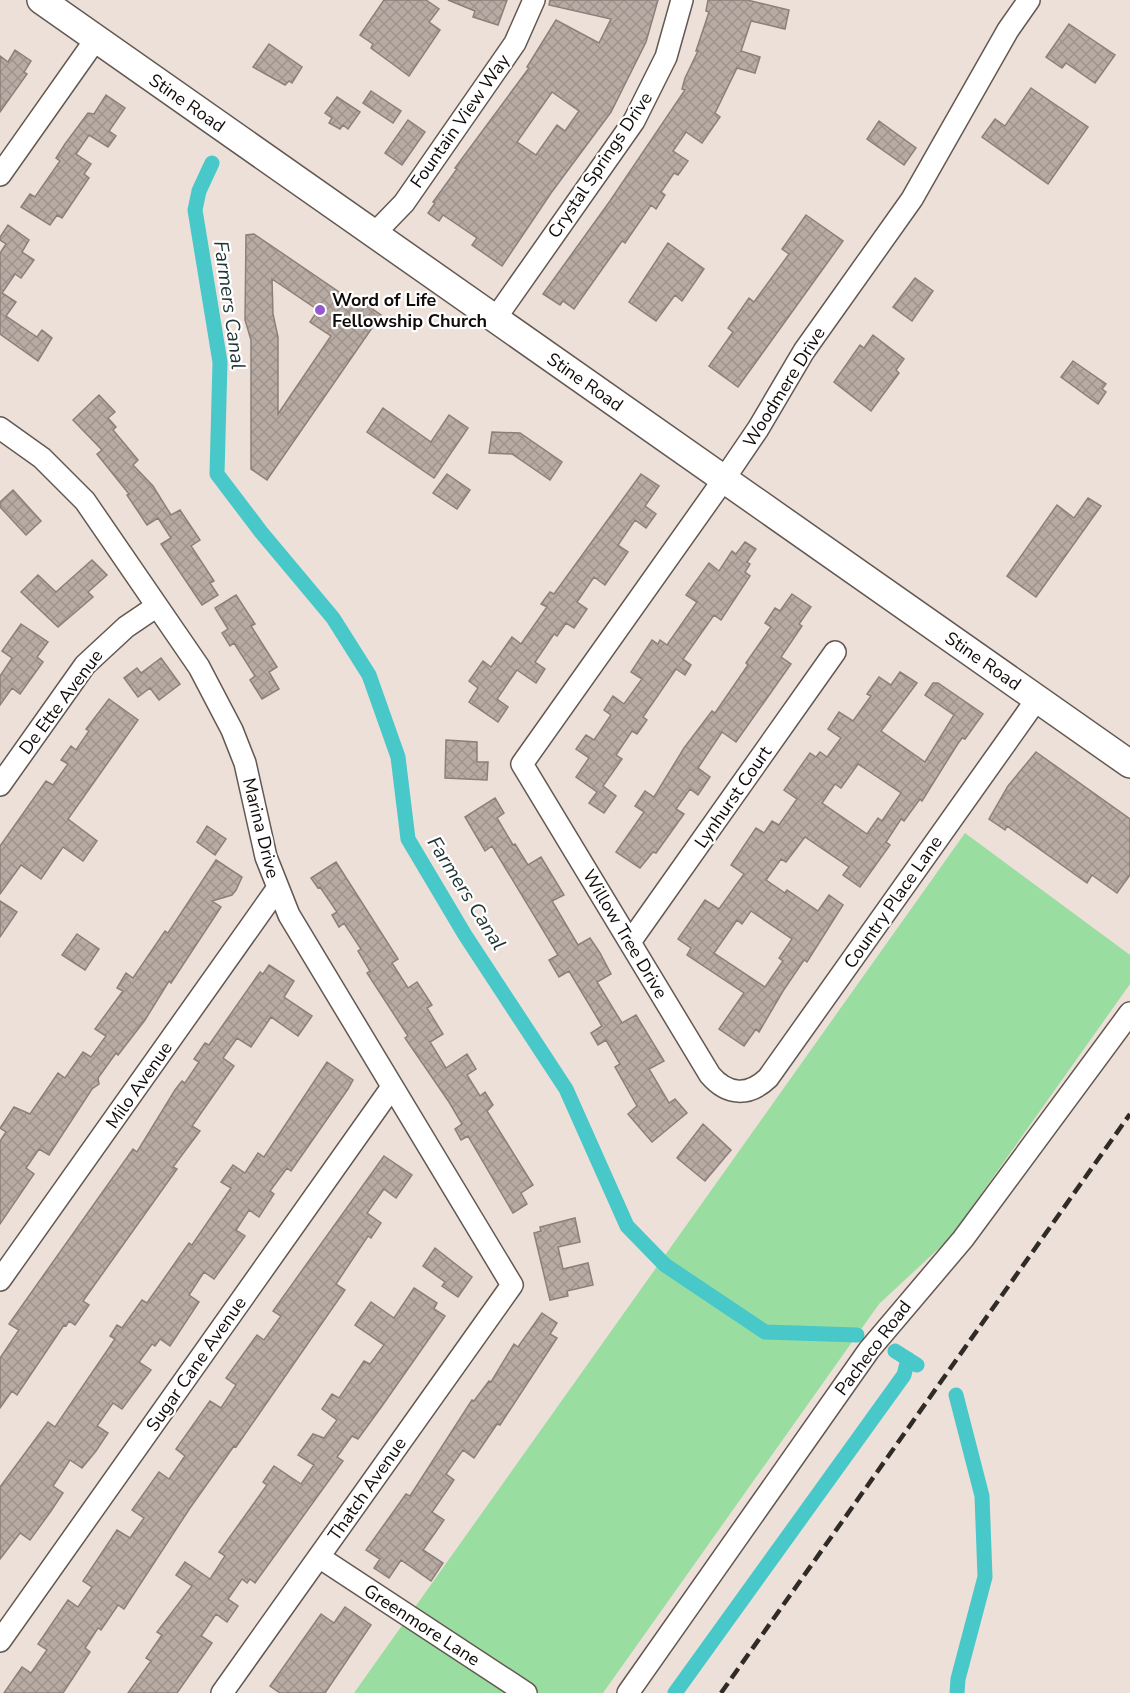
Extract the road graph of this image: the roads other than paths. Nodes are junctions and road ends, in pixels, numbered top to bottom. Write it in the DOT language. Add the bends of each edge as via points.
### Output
graph roads {
  1 [pos="40,0"];
  2 [pos="534,0"];
  3 [pos="682,0"];
  4 [pos="1029,0"];
  5 [pos="96,39"];
  6 [pos="0,175"];
  7 [pos="374,234"];
  8 [pos="495,319"];
  9 [pos="0,428"];
  10 [pos="724,479"];
  11 [pos="157,606"];
  12 [pos="835,652"];
  13 [pos="1037,699"];
  14 [pos="522,764"];
  15 [pos="1130,764"];
  16 [pos="0,785"];
  17 [pos="277,889"];
  18 [pos="630,942"];
  19 [pos="1130,1013"];
  20 [pos="392,1087"];
  21 [pos="739,1092"];
  22 [pos="0,1280"];
  23 [pos="512,1285"];
  24 [pos="319,1557"];
  25 [pos="0,1641"];
  26 [pos="222,1693"];
  27 [pos="526,1693"];
  28 [pos="628,1693"];
  1 -- 5 [label="main road, Stine Road"];
  2 -- 7 [label="street, Fountain View Way" via="515,43 404,202"];
  3 -- 8 [label="street, Crystal Springs Drive" via="666,57 634,121"];
  4 -- 10 [label="street, Woodmere Drive" via="912,199 804,351"];
  5 -- 6 [label="street"];
  5 -- 7 [label="main road, Stine Road"];
  7 -- 8 [label="main road, Stine Road"];
  8 -- 10 [label="main road, Stine Road"];
  9 -- 11 [label="street, Marina Drive" via="42,458 85,501"];
  10 -- 13 [label="main road, Stine Road"];
  10 -- 14 [label="street, Woodmere Drive"];
  11 -- 16 [label="street, De Ette Avenue" via="101,647 85,665"];
  11 -- 17 [label="street, Marina Drive" via="199,667 232,730 248,774"];
  12 -- 18 [label="street, Lynhurst Court"];
  13 -- 15 [label="main road, Stine Road"];
  13 -- 21 [label="street, Country Place Lane" via="768,1078 760,1086"];
  14 -- 18 [label="street, Willow Tree Drive"];
  17 -- 20 [label="street, Marina Drive"];
  17 -- 22 [label="street, Milo Avenue"];
  18 -- 21 [label="street, Willow Tree Drive" via="710,1076 728,1090"];
  19 -- 28 [label="street, Pacheco Road" via="963,1239 869,1350"];
  20 -- 23 [label="street, Marina Drive"];
  20 -- 25 [label="street, Sugar Cane Avenue"];
  23 -- 24 [label="street, Thatch Avenue"];
  24 -- 26 [label="street, Thatch Avenue"];
  24 -- 27 [label="street, Greenmore Lane"];
}
